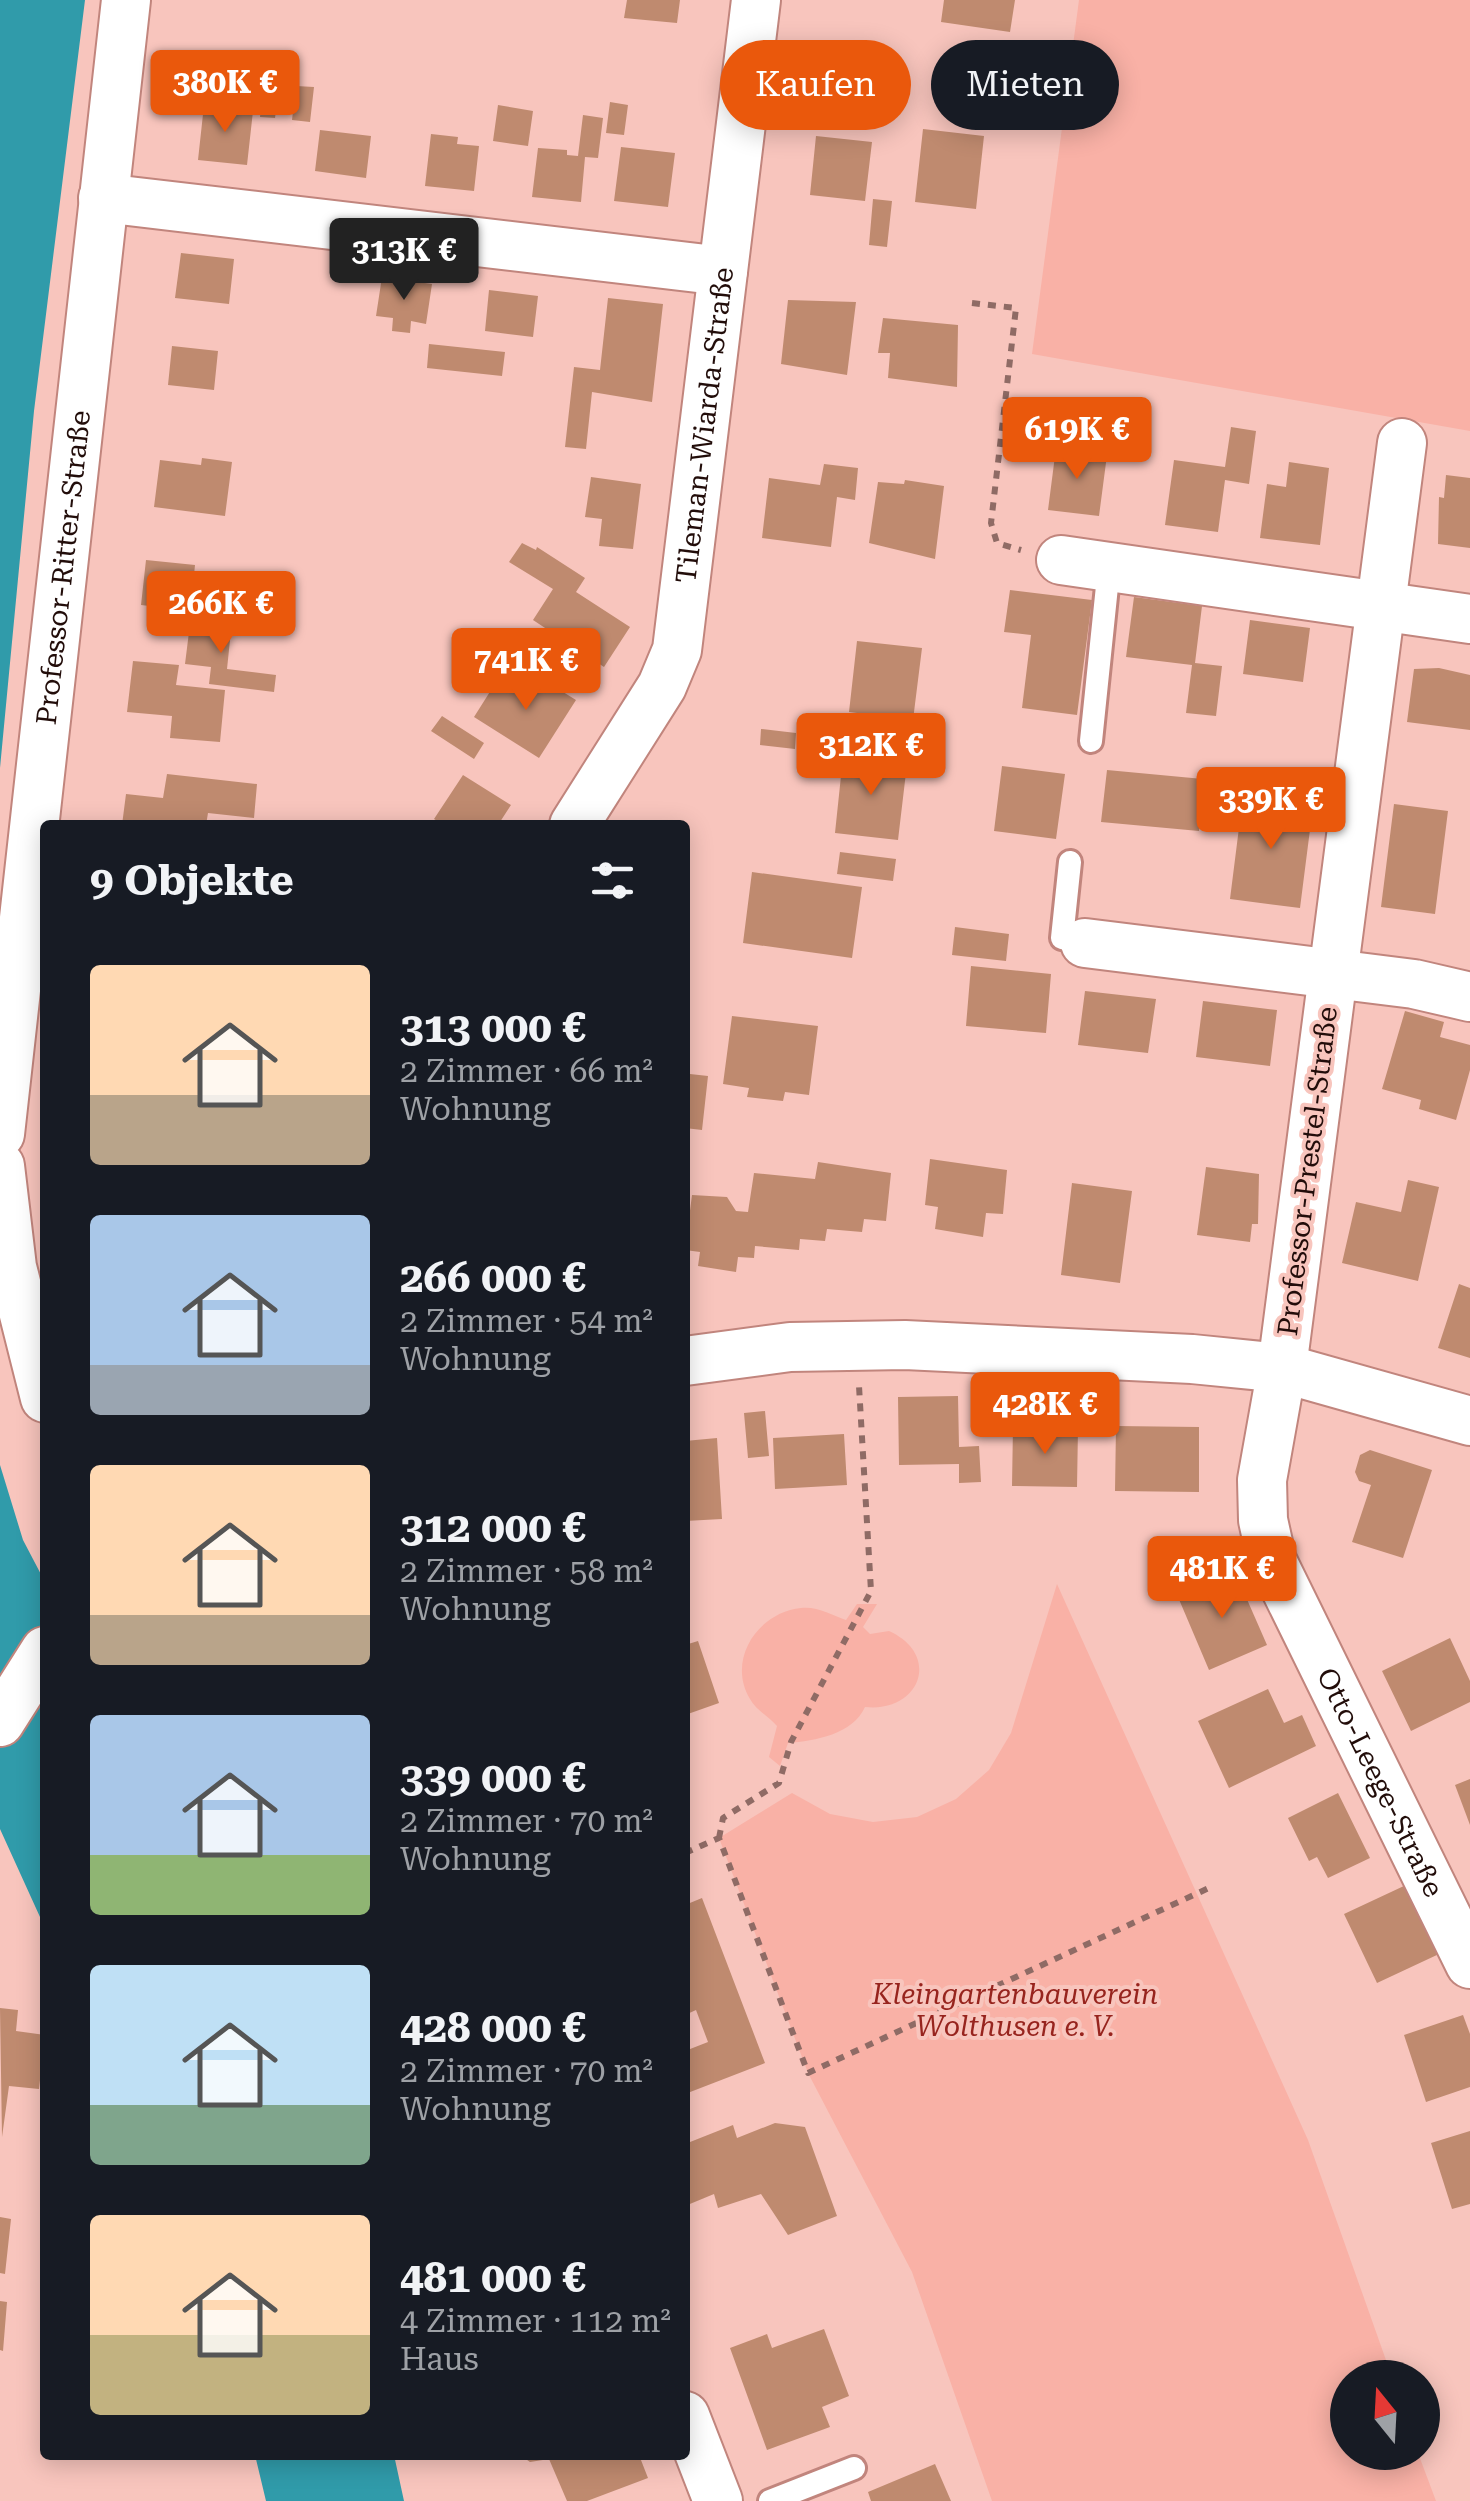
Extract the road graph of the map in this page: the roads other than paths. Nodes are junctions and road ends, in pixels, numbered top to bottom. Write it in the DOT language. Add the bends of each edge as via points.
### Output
graph roads {
  1 [pos="126,0"];
  2 [pos="756,0"];
  3 [pos="104,198"];
  4 [pos="722,272"];
  5 [pos="1402,443"];
  6 [pos="1061,560"];
  7 [pos="1109,567"];
  8 [pos="1381,607"];
  9 [pos="1470,619"];
  10 [pos="1091,741"];
  11 [pos="577,820"];
  12 [pos="1070,862"];
  13 [pos="1084,943"];
  14 [pos="1332,974"];
  15 [pos="1470,998"];
  16 [pos="0,1134"];
  17 [pos="0,1166"];
  18 [pos="690,1360"];
  19 [pos="1282,1368"];
  20 [pos="40,1378"];
  21 [pos="1470,1421"];
  22 [pos="40,1660"];
  23 [pos="0,1722"];
  24 [pos="1470,1964"];
  25 [pos="690,2429"];
  26 [pos="854,2468"];
  27 [pos="718,2501"];
  28 [pos="770,2501"];
  1 -- 3 [label="street, Professor-Ritter-Straße"];
  2 -- 4 [label="street, Tileman-Wiarda-Straße"];
  3 -- 4 [label="street"];
  3 -- 16 [label="street, Professor-Ritter-Straße"];
  4 -- 11 [label="street, Tileman-Wiarda-Straße" via="678,650"];
  5 -- 8 [label="street, Professor-Prestel-Straße"];
  6 -- 7 [label="street"];
  7 -- 8 [label="street"];
  7 -- 10 [label="lane"];
  8 -- 9 [label="street"];
  8 -- 14 [label="street, Professor-Prestel-Straße"];
  12 -- 13 [label="lane" via="1062,938"];
  13 -- 14 [label="street, Professor-Prestel-Straße"];
  14 -- 15 [label="street"];
  14 -- 19 [label="street, Professor-Prestel-Straße"];
  17 -- 20 [label="street" via="12,1267"];
  18 -- 19 [label="street" via="734,1351 863,1345"];
  19 -- 21 [label="street"];
  19 -- 24 [label="street, Otto-Leege-Straße" via="1262,1480 1272,1562"];
  22 -- 23 [label="street"];
  25 -- 27 [label="street"];
  26 -- 28 [label="lane"];
}
